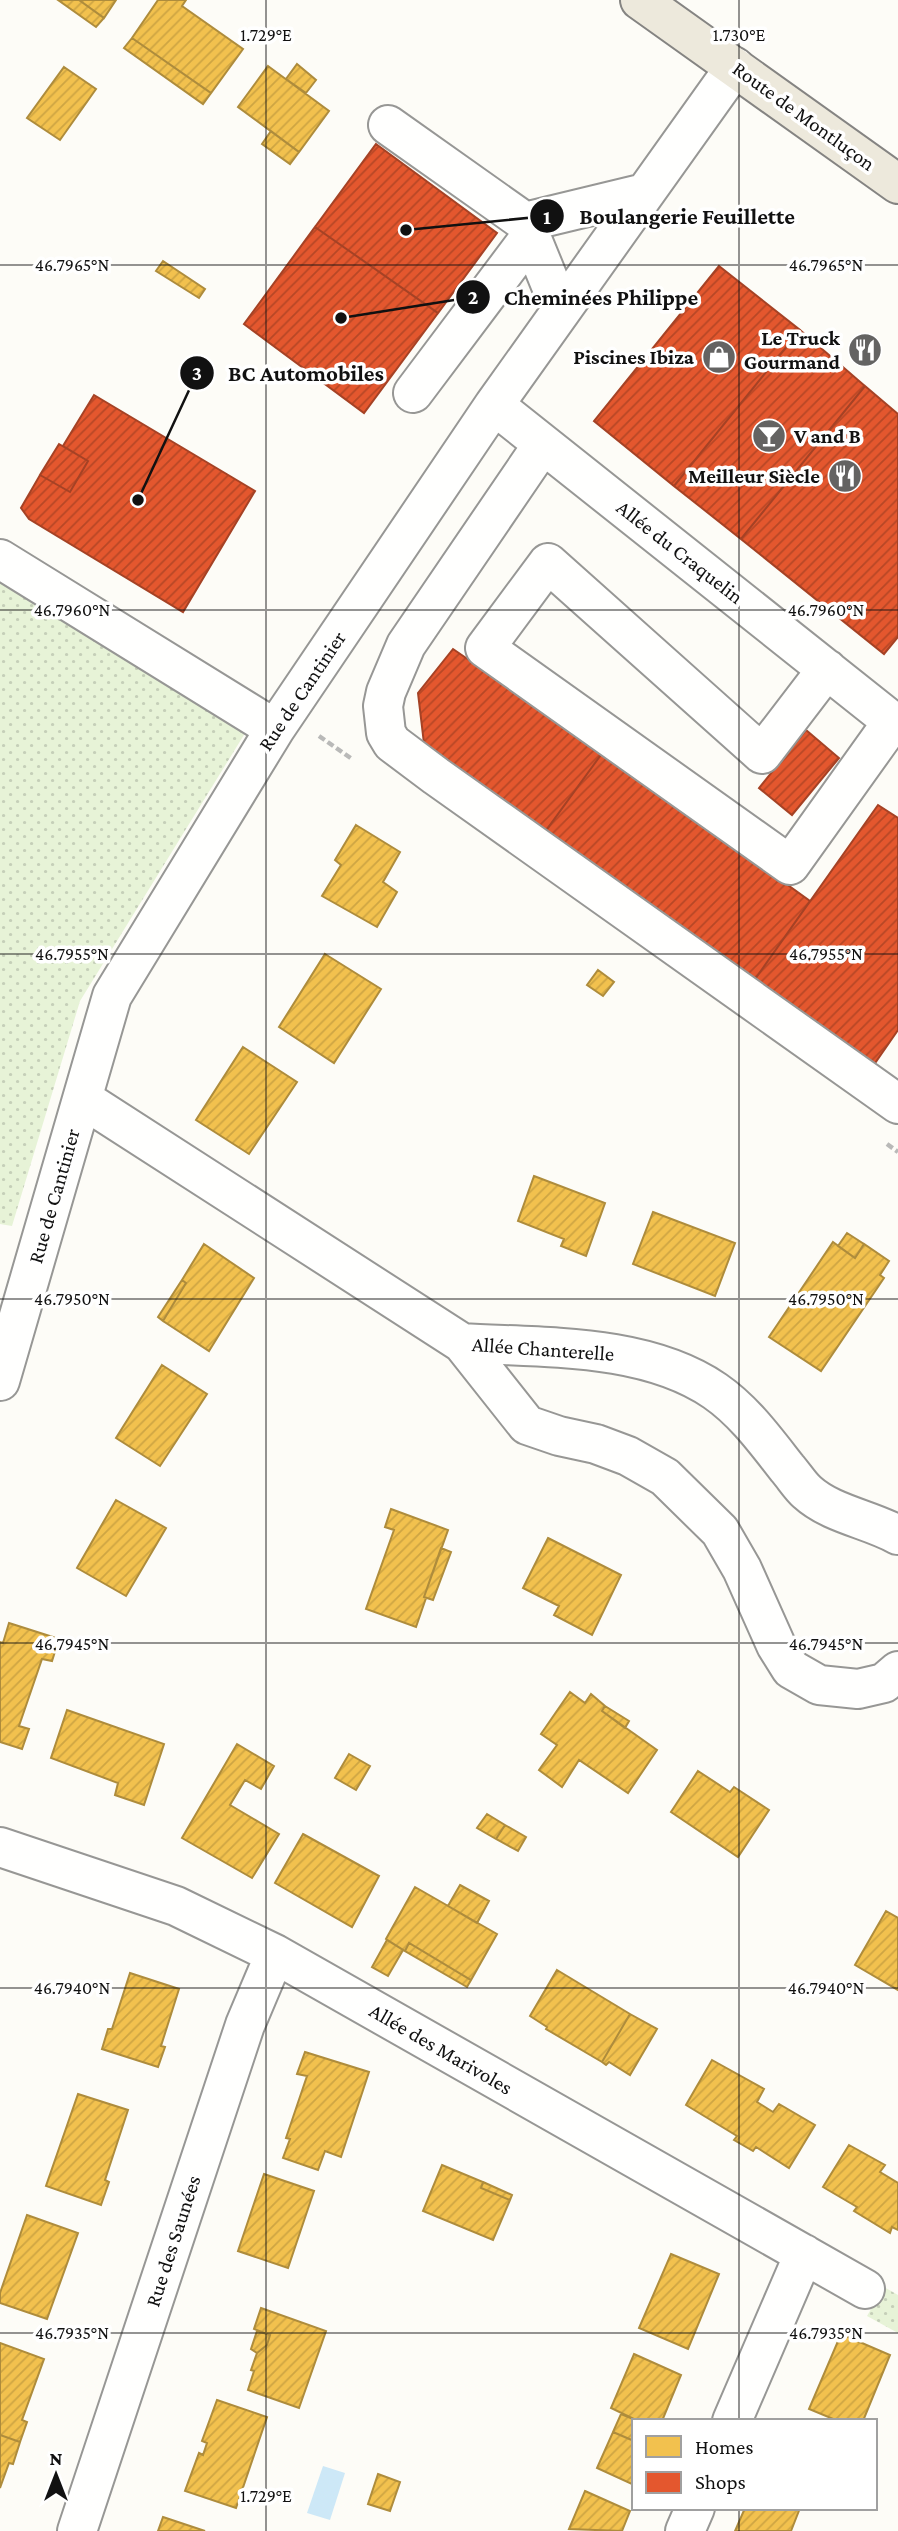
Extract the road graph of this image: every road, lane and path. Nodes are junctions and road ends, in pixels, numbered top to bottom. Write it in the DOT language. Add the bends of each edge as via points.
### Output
graph roads {
  1 [pos="640,0"];
  2 [pos="734,66"];
  3 [pos="388,125"];
  4 [pos="898,184"];
  5 [pos="645,193"];
  6 [pos="528,229"];
  7 [pos="561,310"];
  8 [pos="413,393"];
  9 [pos="494,405"];
  10 [pos="543,444"];
  11 [pos="0,559"];
  12 [pos="827,669"];
  13 [pos="895,723"];
  14 [pos="275,729"];
  15 [pos="83,1099"];
  16 [pos="896,1101"];
  17 [pos="462,1343"];
  18 [pos="0,1381"];
  19 [pos="898,1535"];
  20 [pos="898,1671"];
  21 [pos="0,1847"];
  22 [pos="275,1954"];
  23 [pos="804,2254"];
  24 [pos="865,2289"];
  25 [pos="733,2419"];
  26 [pos="694,2510"];
  27 [pos="77,2531"];
  28 [pos="685,2531"];
  1 -- 2 [label="main road, Route de Montluçon"];
  2 -- 4 [label="main road, Route de Montluçon"];
  2 -- 5 [label="street, Rue de Cantinier"];
  3 -- 6 [label="street"];
  5 -- 6 [label="street"];
  5 -- 7 [label="street, Rue de Cantinier"];
  6 -- 7 [label="street"];
  6 -- 8 [label="street"];
  7 -- 9 [label="street, Rue de Cantinier"];
  9 -- 10 [label="street, Allée du Craquelin"];
  9 -- 14 [label="street, Rue de Cantinier"];
  10 -- 12 [label="street, Allée du Craquelin"];
  10 -- 16 [label="street" via="405,645 386,692 386,733 392,743 436,776"];
  11 -- 14 [label="street"];
  12 -- 13 [label="street, Allée du Craquelin"];
  12 -- 13 [label="street" via="761,754 548,563 485,648 790,865"];
  14 -- 15 [label="street, Rue de Cantinier" via="112,996"];
  15 -- 17 [label="street, Allée Chanterelle"];
  15 -- 18 [label="street, Rue de Cantinier"];
  17 -- 19 [label="street, Allée Chanterelle" via="616,1353 671,1368 713,1390 743,1413 807,1493 834,1510"];
  17 -- 20 [label="street, Allée Chanterelle" via="527,1425 628,1456 665,1477 696,1506 720,1531 791,1669 819,1685 858,1689 884,1684"];
  21 -- 22 [label="street, Allée des Marivoles" via="176,1906"];
  22 -- 23 [label="street, Allée des Marivoles"];
  22 -- 27 [label="street, Rue des Saunées" via="245,2025"];
  23 -- 24 [label="street, Allée des Marivoles"];
  23 -- 25 [label="street"];
  26 -- 28 [label="street"];
}
